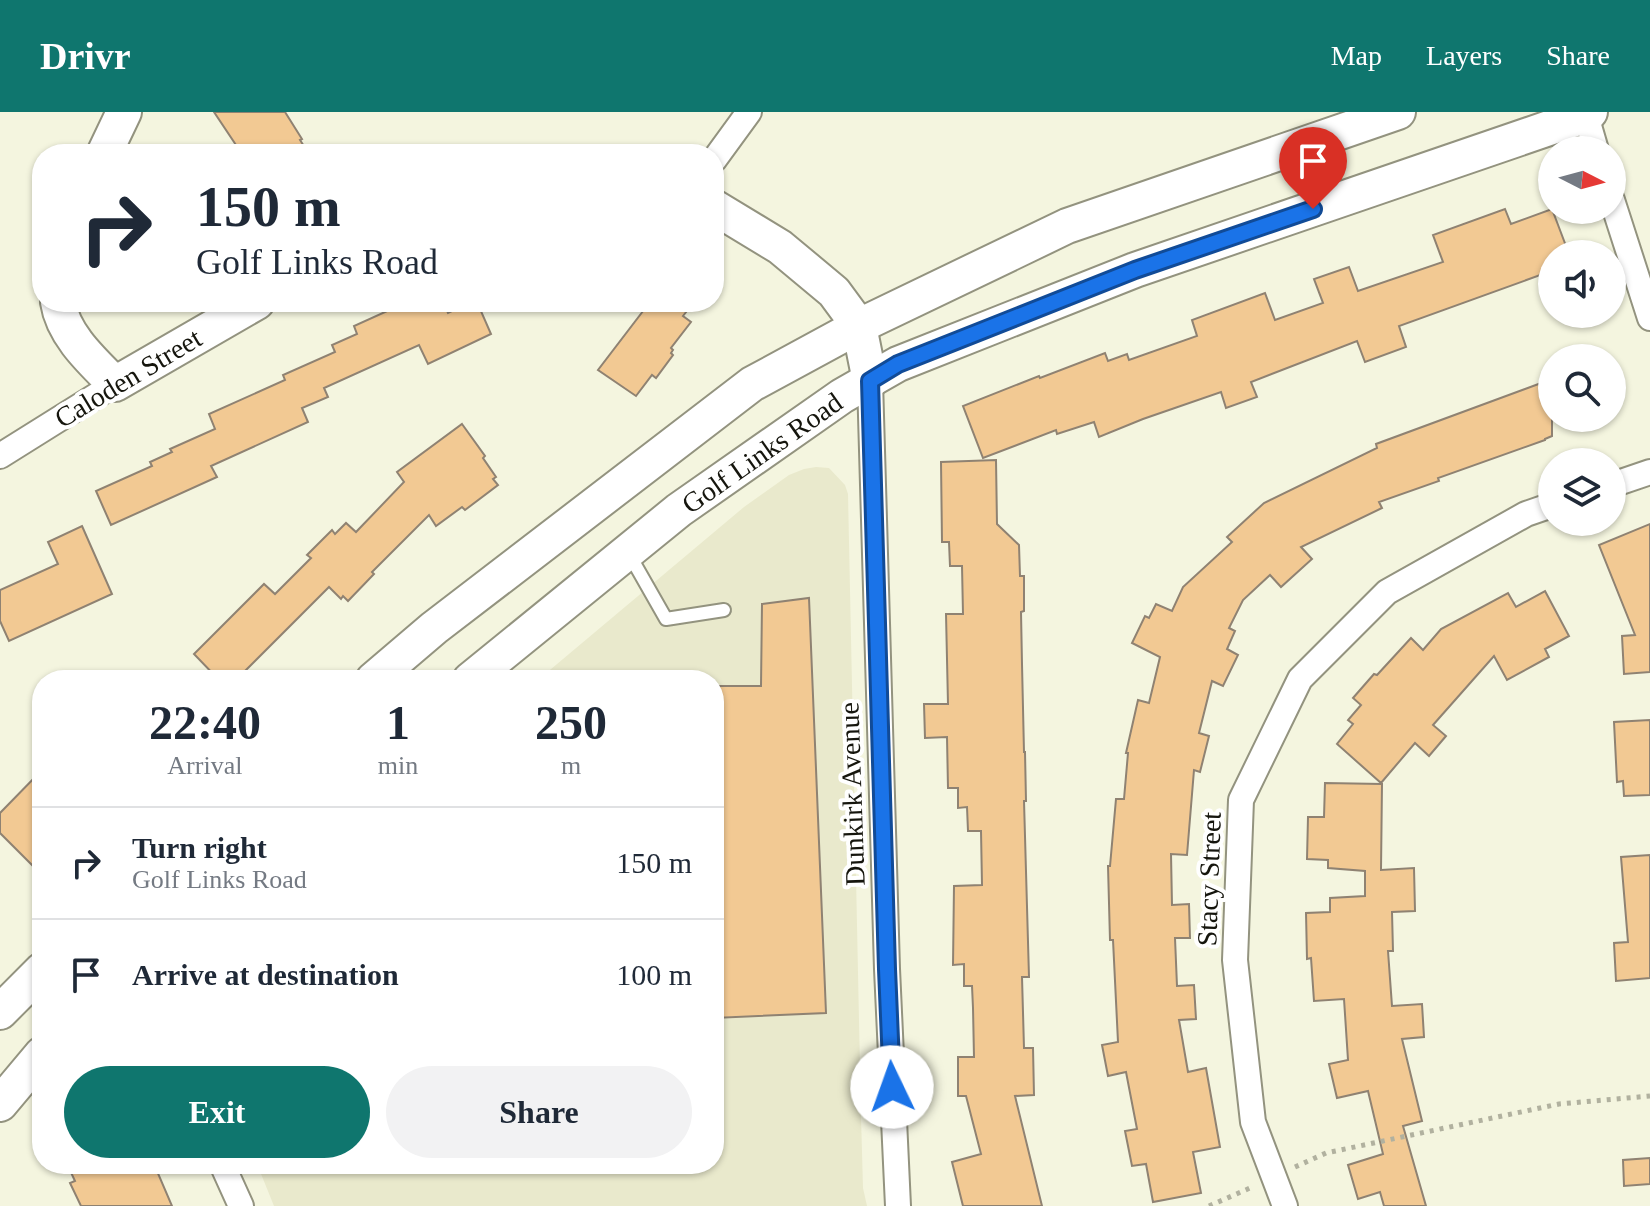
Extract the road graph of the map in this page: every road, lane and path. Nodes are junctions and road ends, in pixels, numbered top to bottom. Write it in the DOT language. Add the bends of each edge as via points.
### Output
graph roads {
  1 [pos="124,112"];
  2 [pos="749,112"];
  3 [pos="1398,112"];
  4 [pos="1587,113"];
  5 [pos="1593,136"];
  6 [pos="109,144"];
  7 [pos="724,146"];
  8 [pos="724,213"];
  9 [pos="1620,224"];
  10 [pos="59,312"];
  11 [pos="240,312"];
  12 [pos="1650,318"];
  13 [pos="859,326"];
  14 [pos="870,381"];
  15 [pos="115,384"];
  16 [pos="0,456"];
  17 [pos="1650,472"];
  18 [pos="1626,480"];
  19 [pos="1538,510"];
  20 [pos="628,551"];
  21 [pos="724,610"];
  22 [pos="385,670"];
  23 [pos="482,670"];
  24 [pos="32,980"];
  25 [pos="0,1012"];
  26 [pos="32,1066"];
  27 [pos="1650,1096"];
  28 [pos="0,1104"];
  29 [pos="227,1174"];
  30 [pos="1274,1176"];
  31 [pos="241,1206"];
  32 [pos="898,1206"];
  33 [pos="1209,1206"];
  34 [pos="1285,1206"];
  1 -- 6 [label="main road"];
  2 -- 7 [label="street"];
  3 -- 13 [label="main road, Golf Links Road" via="1067,226"];
  4 -- 5 [label="street"];
  4 -- 14 [label="main road, Golf Links Road" via="1135,270 898,364"];
  8 -- 13 [label="main road" via="780,247 834,292"];
  9 -- 12 [label="street"];
  10 -- 15 [label="main road" via="85,355"];
  11 -- 15 [label="main road, Caloden Street"];
  13 -- 14 [label="main road"];
  13 -- 22 [label="main road, Golf Links Road" via="752,384"];
  14 -- 20 [label="main road, Golf Links Road" via="679,510"];
  14 -- 32 [label="street, Dunkirk Avenue"];
  15 -- 16 [label="street, Caloden Street"];
  17 -- 18 [label="street"];
  19 -- 30 [label="street, Stacy Street" via="1387,592 1300,679 1241,800 1235,960 1253,1122"];
  20 -- 21 [label="lane" via="666,619"];
  20 -- 23 [label="main road, Golf Links Road"];
  24 -- 25 [label="main road"];
  26 -- 28 [label="main road"];
  27 -- 30 [label="path" via="1559,1104 1393,1138 1326,1153"];
  29 -- 31 [label="street"];
  30 -- 33 [label="path"];
  30 -- 34 [label="street, Stacy Street"];
}
